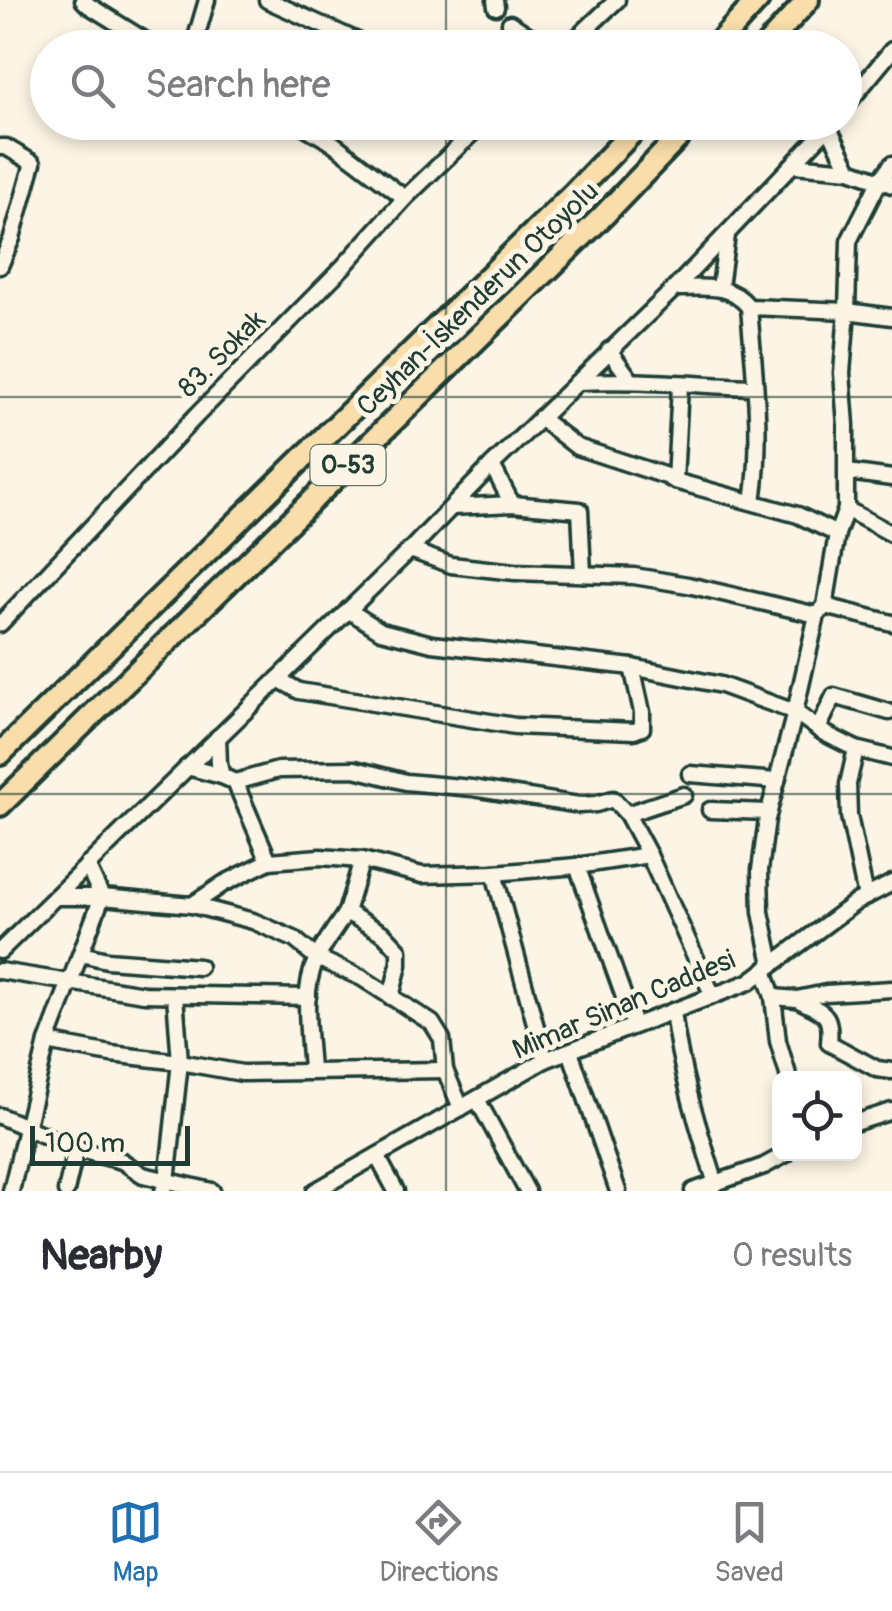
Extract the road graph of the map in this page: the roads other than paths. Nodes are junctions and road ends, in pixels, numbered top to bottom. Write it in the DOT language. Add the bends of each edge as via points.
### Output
graph roads {
  1 [pos="84,0"];
  2 [pos="207,0"];
  3 [pos="267,0"];
  4 [pos="617,0"];
  5 [pos="758,0"];
  6 [pos="808,0"];
  7 [pos="510,23"];
  8 [pos="128,30"];
  9 [pos="198,30"];
  10 [pos="333,30"];
  11 [pos="520,30"];
  12 [pos="583,30"];
  13 [pos="730,30"];
  14 [pos="780,30"];
  15 [pos="892,50"];
  16 [pos="862,86"];
  17 [pos="327,140"];
  18 [pos="625,140"];
  19 [pos="675,140"];
  20 [pos="817,140"];
  21 [pos="837,140"];
  22 [pos="465,141"];
  23 [pos="0,147"];
  24 [pos="892,164"];
  25 [pos="794,165"];
  26 [pos="850,170"];
  27 [pos="886,183"];
  28 [pos="405,198"];
  29 [pos="727,235"];
  30 [pos="0,266"];
  31 [pos="720,287"];
  32 [pos="675,288"];
  33 [pos="749,307"];
  34 [pos="848,311"];
  35 [pos="892,317"];
  36 [pos="609,350"];
  37 [pos="630,380"];
  38 [pos="577,382"];
  39 [pos="680,384"];
  40 [pos="755,387"];
  41 [pos="540,418"];
  42 [pos="492,465"];
  43 [pos="847,472"];
  44 [pos="892,478"];
  45 [pos="675,482"];
  46 [pos="753,502"];
  47 [pos="512,504"];
  48 [pos="452,506"];
  49 [pos="846,509"];
  50 [pos="837,534"];
  51 [pos="892,534"];
  52 [pos="410,550"];
  53 [pos="583,574"];
  54 [pos="348,610"];
  55 [pos="821,610"];
  56 [pos="0,624"];
  57 [pos="892,624"];
  58 [pos="632,667"];
  59 [pos="278,679"];
  60 [pos="796,712"];
  61 [pos="889,712"];
  62 [pos="818,729"];
  63 [pos="218,737"];
  64 [pos="856,748"];
  65 [pos="0,754"];
  66 [pos="892,758"];
  67 [pos="187,768"];
  68 [pos="690,774"];
  69 [pos="229,779"];
  70 [pos="777,781"];
  71 [pos="684,795"];
  72 [pos="0,805"];
  73 [pos="710,810"];
  74 [pos="769,812"];
  75 [pos="628,814"];
  76 [pos="649,854"];
  77 [pos="362,860"];
  78 [pos="269,861"];
  79 [pos="88,865"];
  80 [pos="578,866"];
  81 [pos="494,873"];
  82 [pos="892,883"];
  83 [pos="55,896"];
  84 [pos="866,896"];
  85 [pos="102,898"];
  86 [pos="192,905"];
  87 [pos="346,912"];
  88 [pos="5,946"];
  89 [pos="81,954"];
  90 [pos="317,958"];
  91 [pos="199,967"];
  92 [pos="768,967"];
  93 [pos="0,971"];
  94 [pos="18,972"];
  95 [pos="70,984"];
  96 [pos="892,989"];
  97 [pos="175,995"];
  98 [pos="713,996"];
  99 [pos="308,997"];
  100 [pos="391,997"];
  101 [pos="773,997"];
  102 [pos="797,999"];
  103 [pos="674,1011"];
  104 [pos="634,1025"];
  105 [pos="47,1042"];
  106 [pos="570,1051"];
  107 [pos="545,1060"];
  108 [pos="180,1062"];
  109 [pos="311,1070"];
  110 [pos="445,1070"];
  111 [pos="787,1071"];
  112 [pos="892,1071"];
  113 [pos="477,1099"];
  114 [pos="460,1108"];
  115 [pos="892,1111"];
  116 [pos="0,1116"];
  117 [pos="862,1120"];
  118 [pos="26,1125"];
  119 [pos="76,1149"];
  120 [pos="377,1156"];
  121 [pos="773,1161"];
  122 [pos="716,1184"];
  123 [pos="164,1186"];
  124 [pos="11,1191"];
  125 [pos="66,1191"];
  126 [pos="212,1191"];
  127 [pos="315,1191"];
  128 [pos="396,1191"];
  129 [pos="527,1191"];
  130 [pos="618,1191"];
  131 [pos="694,1191"];
  1 -- 8 [label="street"];
  2 -- 9 [label="street"];
  3 -- 10 [label="street"];
  4 -- 12 [label="street"];
  5 -- 13 [label="highway"];
  6 -- 14 [label="highway"];
  7 -- 11 [label="street"];
  15 -- 16 [label="street"];
  17 -- 28 [label="street"];
  18 -- 65 [label="highway, Ceyhan-İskenderun Otoyolu / O-53"];
  19 -- 72 [label="highway, Ceyhan-İskenderun Otoyolu / O-53"];
  20 -- 25 [label="street"];
  21 -- 26 [label="street"];
  22 -- 28 [label="street, 83. Sokak"];
  23 -- 30 [label="street" via="33,163"];
  24 -- 27 [label="street"];
  25 -- 26 [label="street"];
  25 -- 29 [label="street"];
  26 -- 27 [label="street"];
  27 -- 34 [label="street" via="849,240"];
  28 -- 56 [label="street, 83. Sokak"];
  29 -- 31 [label="street"];
  29 -- 32 [label="street"];
  31 -- 32 [label="street"];
  31 -- 33 [label="street"];
  32 -- 36 [label="street"];
  33 -- 34 [label="street"];
  33 -- 40 [label="street"];
  34 -- 35 [label="street"];
  34 -- 43 [label="street" via="842,373"];
  36 -- 37 [label="street"];
  36 -- 38 [label="street"];
  37 -- 38 [label="street"];
  37 -- 39 [label="street"];
  38 -- 41 [label="street"];
  39 -- 40 [label="street"];
  39 -- 45 [label="street"];
  40 -- 46 [label="street"];
  41 -- 42 [label="street"];
  41 -- 45 [label="street" via="576,448"];
  42 -- 47 [label="street"];
  42 -- 48 [label="street"];
  43 -- 44 [label="street"];
  43 -- 49 [label="street"];
  45 -- 46 [label="street"];
  46 -- 50 [label="street"];
  47 -- 48 [label="street"];
  47 -- 53 [label="street" via="580,510"];
  48 -- 52 [label="street"];
  49 -- 50 [label="street"];
  49 -- 51 [label="street"];
  50 -- 55 [label="street"];
  52 -- 53 [label="street" via="451,565"];
  52 -- 54 [label="street"];
  53 -- 55 [label="street" via="634,576"];
  54 -- 58 [label="street" via="381,631 432,644"];
  54 -- 59 [label="street"];
  55 -- 57 [label="street"];
  55 -- 60 [label="street"];
  58 -- 59 [label="street" via="642,712 642,728 634,731 514,726 300,690"];
  58 -- 60 [label="street" via="721,685"];
  59 -- 63 [label="street"];
  60 -- 62 [label="street"];
  60 -- 70 [label="street"];
  61 -- 62 [label="street" via="834,696"];
  62 -- 64 [label="street"];
  63 -- 67 [label="street"];
  63 -- 69 [label="street" via="219,764"];
  64 -- 66 [label="street"];
  64 -- 84 [label="street" via="850,816"];
  67 -- 69 [label="street"];
  67 -- 79 [label="street"];
  68 -- 70 [label="street"];
  69 -- 75 [label="street" via="278,770 355,769 579,806 613,798"];
  69 -- 78 [label="street"];
  70 -- 74 [label="street"];
  71 -- 75 [label="street"];
  73 -- 74 [label="street"];
  74 -- 92 [label="street" via="760,870"];
  75 -- 76 [label="street"];
  76 -- 80 [label="street"];
  76 -- 98 [label="street"];
  77 -- 78 [label="street"];
  77 -- 81 [label="street" via="422,875"];
  77 -- 87 [label="street"];
  78 -- 86 [label="street"];
  79 -- 83 [label="street"];
  79 -- 85 [label="street"];
  80 -- 81 [label="street"];
  80 -- 104 [label="street"];
  81 -- 107 [label="street"];
  82 -- 84 [label="street, Mimar Sinan Caddesi"];
  83 -- 85 [label="street"];
  83 -- 88 [label="street"];
  84 -- 92 [label="street, Mimar Sinan Caddesi"];
  85 -- 86 [label="street"];
  85 -- 89 [label="street"];
  86 -- 90 [label="street" via="294,938"];
  87 -- 90 [label="street"];
  87 -- 100 [label="street" via="400,950"];
  88 -- 94 [label="street"];
  89 -- 91 [label="street"];
  89 -- 95 [label="street"];
  90 -- 99 [label="street"];
  90 -- 100 [label="street"];
  92 -- 98 [label="street, Mimar Sinan Caddesi"];
  92 -- 101 [label="street"];
  93 -- 94 [label="street"];
  94 -- 95 [label="street"];
  95 -- 97 [label="street"];
  95 -- 105 [label="street"];
  96 -- 102 [label="street"];
  97 -- 99 [label="street"];
  97 -- 108 [label="street"];
  98 -- 103 [label="street, Mimar Sinan Caddesi"];
  99 -- 109 [label="street"];
  100 -- 110 [label="street" via="432,1023 442,1039"];
  101 -- 102 [label="street"];
  101 -- 111 [label="street"];
  102 -- 112 [label="street" via="826,1015 829,1043"];
  103 -- 104 [label="street, Mimar Sinan Caddesi"];
  103 -- 122 [label="street" via="692,1110"];
  104 -- 106 [label="street, Mimar Sinan Caddesi"];
  105 -- 108 [label="street"];
  105 -- 118 [label="street"];
  106 -- 107 [label="street, Mimar Sinan Caddesi"];
  106 -- 130 [label="street"];
  107 -- 113 [label="street, Mimar Sinan Caddesi"];
  108 -- 109 [label="street" via="242,1073"];
  108 -- 123 [label="street"];
  109 -- 110 [label="street"];
  110 -- 114 [label="street"];
  113 -- 114 [label="street, Mimar Sinan Caddesi"];
  113 -- 129 [label="street"];
  114 -- 120 [label="street, Mimar Sinan Caddesi"];
  115 -- 117 [label="street"];
  116 -- 118 [label="street"];
  118 -- 119 [label="street"];
  118 -- 124 [label="street"];
  119 -- 123 [label="street" via="122,1161"];
  119 -- 125 [label="street"];
  120 -- 127 [label="street, Mimar Sinan Caddesi"];
  120 -- 128 [label="street"];
  121 -- 122 [label="street"];
  122 -- 131 [label="street"];
  123 -- 126 [label="street"];
}
